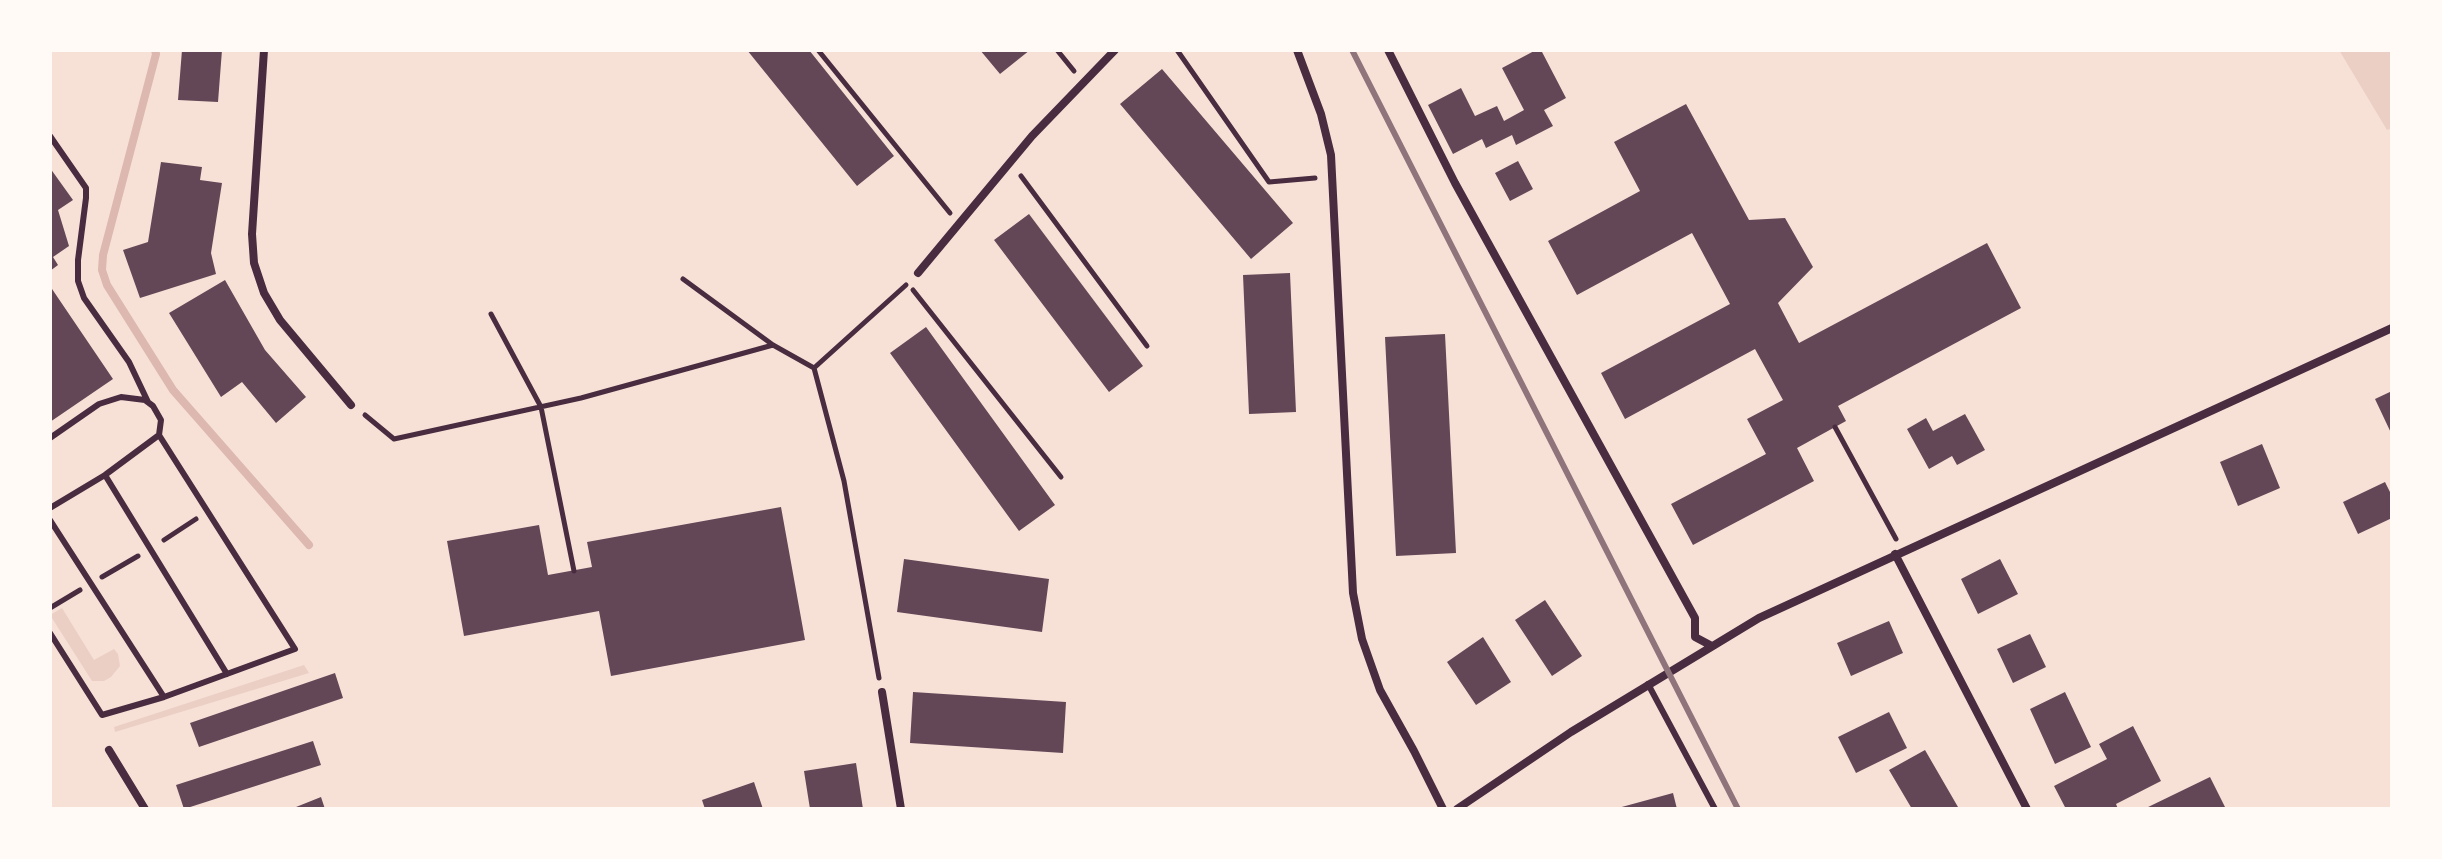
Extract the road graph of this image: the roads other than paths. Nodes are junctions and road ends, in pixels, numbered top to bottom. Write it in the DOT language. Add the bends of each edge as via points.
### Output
graph roads {
  1 [pos="264,50"];
  2 [pos="1115,50"];
  3 [pos="1297,50"];
  4 [pos="1388,50"];
  5 [pos="50,136"];
  6 [pos="918,273"];
  7 [pos="2392,328"];
  8 [pos="148,402"];
  9 [pos="351,405"];
  10 [pos="159,435"];
  11 [pos="50,438"];
  12 [pos="105,475"];
  13 [pos="50,508"];
  14 [pos="50,520"];
  15 [pos="1899,552"];
  16 [pos="50,633"];
  17 [pos="1710,645"];
  18 [pos="227,674"];
  19 [pos="1648,684"];
  20 [pos="882,692"];
  21 [pos="164,697"];
  22 [pos="109,750"];
  23 [pos="145,809"];
  24 [pos="901,809"];
  25 [pos="1443,809"];
  26 [pos="1457,809"];
  27 [pos="1715,809"];
  28 [pos="2027,809"];
  1 -- 9 [label="street" via="254,263 280,320"];
  2 -- 6 [label="street" via="1010,162"];
  3 -- 25 [label="street" via="1331,155 1353,593 1380,690"];
  4 -- 17 [label="street" via="1695,618 1695,637"];
  5 -- 8 [label="lane" via="86,188 78,260 84,298 129,362"];
  7 -- 15 [label="street"];
  8 -- 10 [label="lane" via="161,420"];
  8 -- 11 [label="lane" via="121,397 99,404"];
  10 -- 12 [label="lane"];
  10 -- 18 [label="lane" via="295,649"];
  12 -- 13 [label="lane"];
  12 -- 18 [label="lane"];
  14 -- 21 [label="lane"];
  15 -- 17 [label="street"];
  15 -- 28 [label="street"];
  16 -- 21 [label="lane" via="102,715"];
  17 -- 19 [label="street"];
  18 -- 21 [label="lane"];
  19 -- 26 [label="street"];
  19 -- 27 [label="lane"];
  20 -- 24 [label="street"];
  22 -- 23 [label="street"];
}
